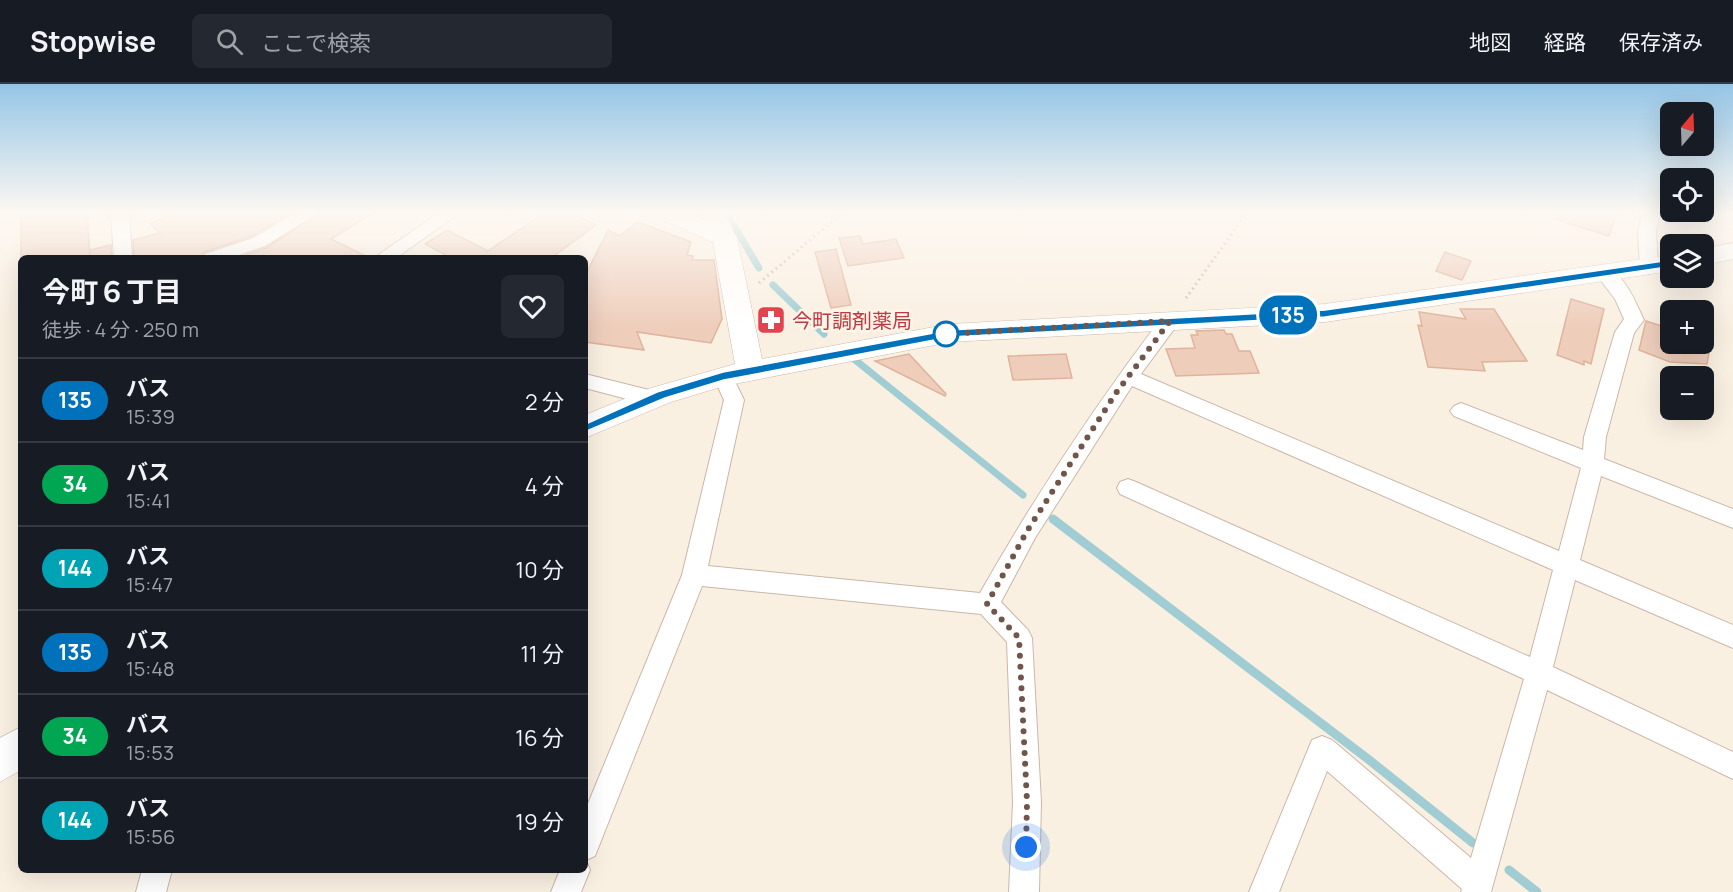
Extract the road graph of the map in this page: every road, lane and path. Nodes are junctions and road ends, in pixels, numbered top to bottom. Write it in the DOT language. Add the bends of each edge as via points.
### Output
graph roads {
  1 [pos="727,252"];
  2 [pos="797,252"];
  3 [pos="1219,252"];
  4 [pos="1655,252"];
  5 [pos="1730,252"];
  6 [pos="1714,255"];
  7 [pos="1660,266"];
  8 [pos="1604,273"];
  9 [pos="735,298"];
  10 [pos="1170,321"];
  11 [pos="750,369"];
  12 [pos="723,376"];
  13 [pos="1130,377"];
  14 [pos="588,382"];
  15 [pos="654,398"];
  16 [pos="1461,411"];
  17 [pos="588,426"];
  18 [pos="1593,463"];
  19 [pos="1128,488"];
  20 [pos="1733,519"];
  21 [pos="1565,565"];
  22 [pos="694,575"];
  23 [pos="987,604"];
  24 [pos="1733,637"];
  25 [pos="1539,673"];
  26 [pos="18,748"];
  27 [pos="0,763"];
  28 [pos="1733,766"];
  29 [pos="596,791"];
  30 [pos="588,831"];
  31 [pos="156,873"];
  32 [pos="574,873"];
  33 [pos="1477,887"];
  34 [pos="151,892"];
  35 [pos="566,892"];
  36 [pos="1024,892"];
  37 [pos="1264,892"];
  1 -- 9 [label="main road"];
  2 -- 9 [label="path" via="754,288"];
  3 -- 10 [label="path"];
  4 -- 7 [label="street"];
  5 -- 6 [label="main road"];
  7 -- 8 [label="main road"];
  8 -- 10 [label="main road" via="1325,313"];
  8 -- 18 [label="street" via="1624,297 1634,320 1625,332 1595,436"];
  9 -- 11 [label="main road"];
  10 -- 11 [label="main road" via="950,333"];
  10 -- 13 [label="street"];
  11 -- 12 [label="main road"];
  12 -- 15 [label="main road"];
  12 -- 22 [label="street" via="734,400"];
  13 -- 21 [label="street"];
  13 -- 23 [label="street" via="1027,531"];
  14 -- 15 [label="street"];
  15 -- 17 [label="main road"];
  16 -- 18 [label="street"];
  18 -- 20 [label="street"];
  18 -- 21 [label="street"];
  19 -- 25 [label="street"];
  21 -- 24 [label="street"];
  21 -- 25 [label="street"];
  22 -- 23 [label="street"];
  22 -- 29 [label="street"];
  23 -- 36 [label="street" via="1019,638 1027,802"];
  25 -- 28 [label="street"];
  25 -- 33 [label="street"];
  26 -- 27 [label="main road"];
  29 -- 30 [label="street"];
  31 -- 34 [label="street"];
  32 -- 35 [label="street"];
  33 -- 37 [label="street" via="1322,749"];
}
